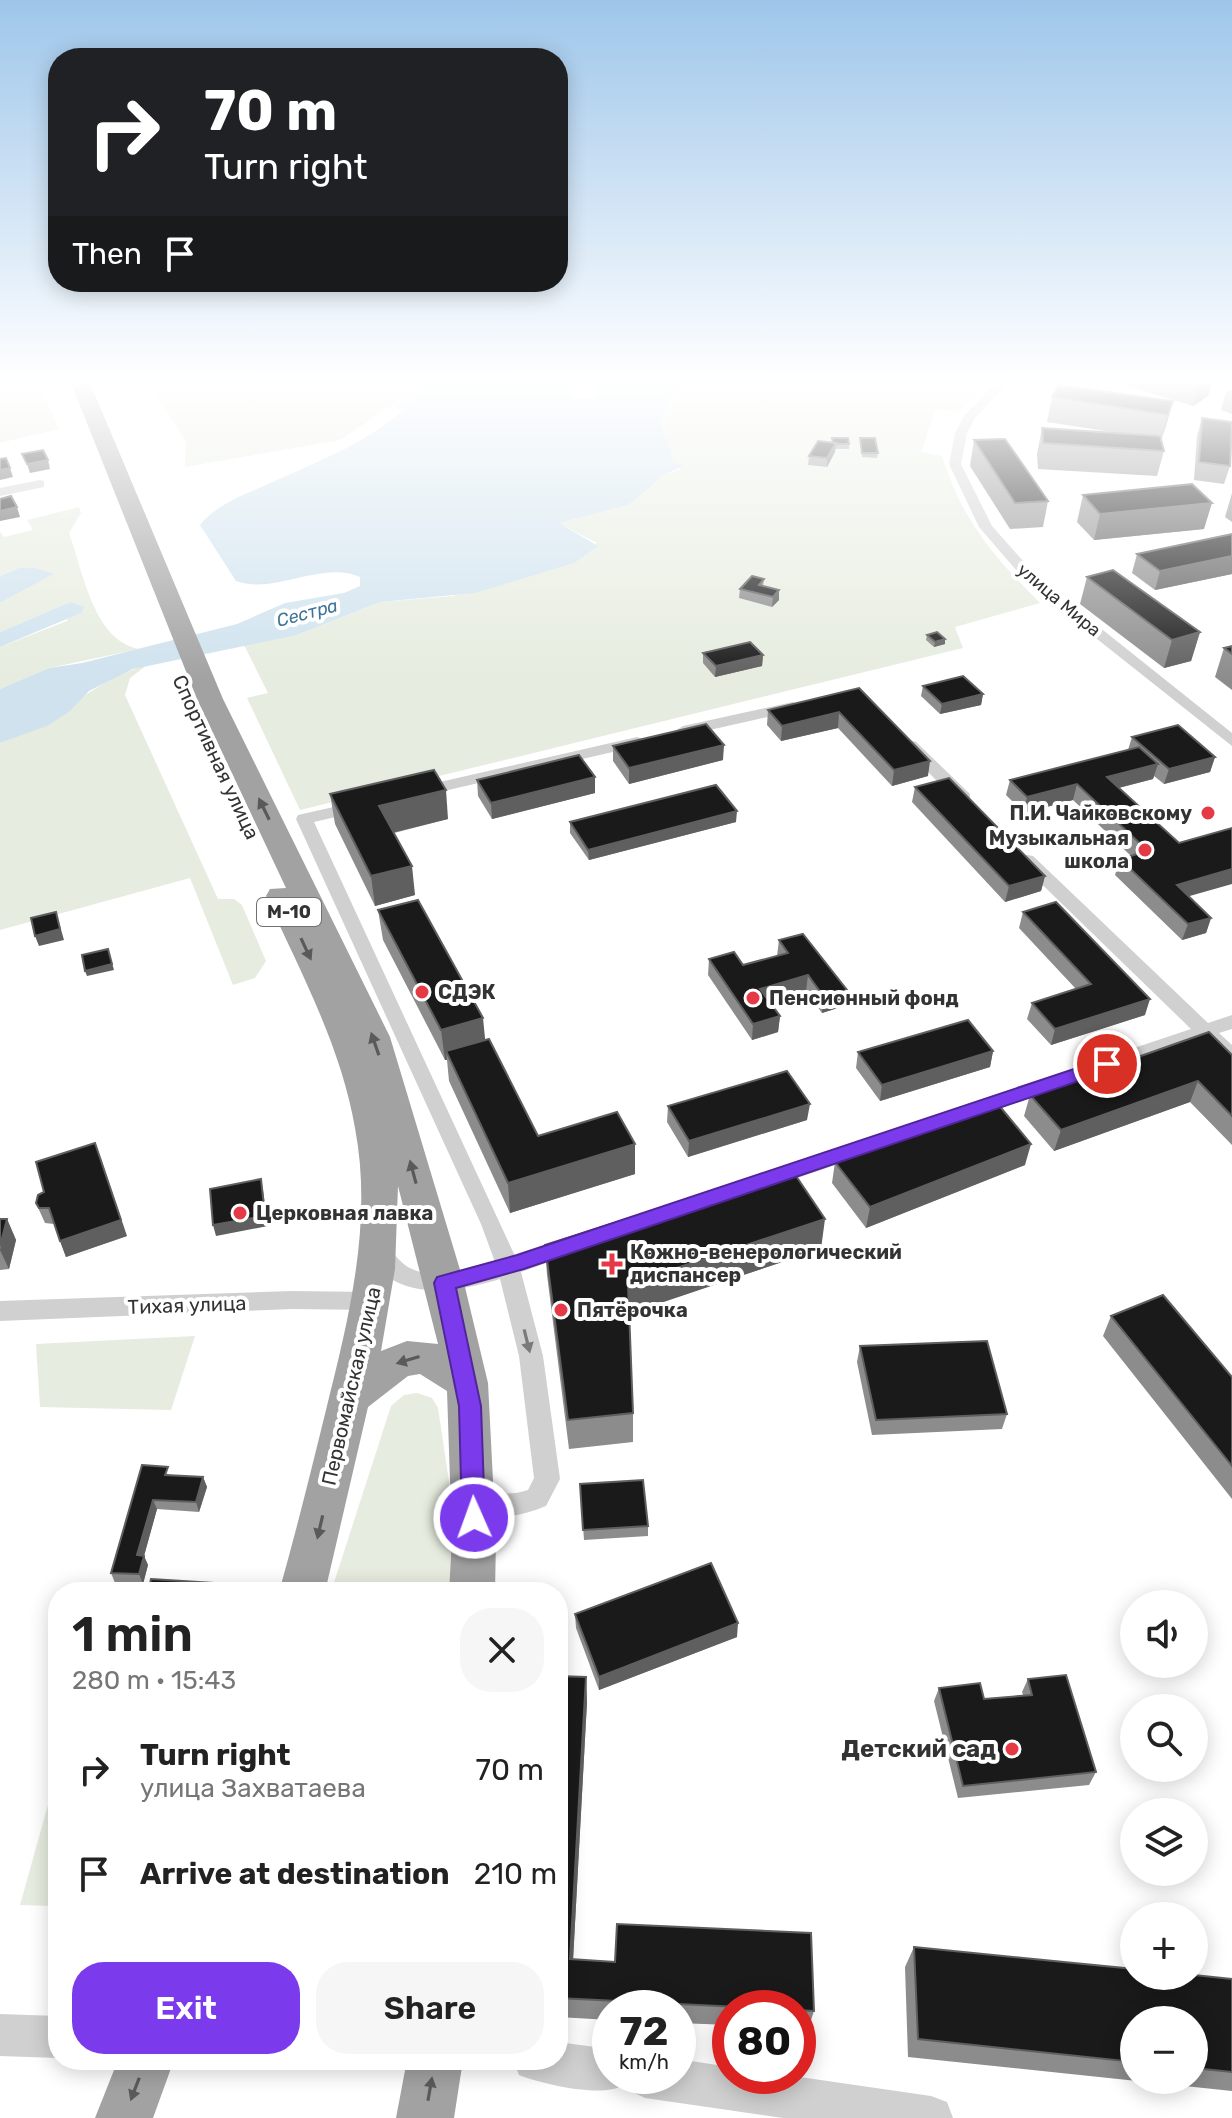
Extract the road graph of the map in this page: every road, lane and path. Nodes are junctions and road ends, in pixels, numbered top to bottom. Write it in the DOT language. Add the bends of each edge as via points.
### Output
graph roads {
  1 [pos="106,482"];
  2 [pos="115,482"];
  3 [pos="964,482"];
  4 [pos="40,484"];
  5 [pos="0,492"];
  6 [pos="158,604"];
  7 [pos="811,703"];
  8 [pos="901,737"];
  9 [pos="1232,741"];
  10 [pos="406,795"];
  11 [pos="375,802"];
  12 [pos="978,812"];
  13 [pos="1012,845"];
  14 [pos="1232,1022"];
  15 [pos="1206,1031"];
  16 [pos="1232,1057"];
  17 [pos="386,1123"];
  18 [pos="752,1185"];
  19 [pos="592,1238"];
  20 [pos="378,1252"];
  21 [pos="508,1266"];
  22 [pos="445,1283"];
  23 [pos="373,1301"];
  24 [pos="0,1311"];
  25 [pos="467,1383"];
  26 [pos="350,1397"];
  27 [pos="473,1497"];
  28 [pos="304,1582"];
  29 [pos="472,1582"];
  30 [pos="0,2035"];
  31 [pos="48,2037"];
  32 [pos="568,2065"];
  33 [pos="592,2068"];
  34 [pos="142,2070"];
  35 [pos="433,2070"];
  36 [pos="696,2083"];
  37 [pos="124,2118"];
  38 [pos="425,2118"];
  39 [pos="931,2118"];
  1 -- 6 [label="highway, Спортивная улица / М-10"];
  2 -- 6 [label="highway, Спортивная улица / М-10"];
  3 -- 9 [label="street, улица Мира" via="986,527 1034,582"];
  4 -- 5 [label="street"];
  6 -- 17 [label="highway, Спортивная улица / М-10"];
  7 -- 10 [label="street"];
  8 -- 12 [label="street"];
  11 -- 21 [label="street" via="304,819"];
  13 -- 15 [label="street"];
  14 -- 15 [label="street"];
  15 -- 16 [label="street"];
  15 -- 18 [label="street"];
  17 -- 20 [label="highway, Первомайская улица / М-10"];
  22 -- 17 [label="highway, М-10, one-way"];
  19 -- 21 [label="street"];
  20 -- 22 [label="street" via="398,1273"];
  20 -- 23 [label="highway, Первомайская улица / М-10"];
  21 -- 22 [label="street"];
  21 -- 27 [label="street, one-way" via="531,1356 547,1479 537,1498 511,1509 491,1507"];
  22 -- 25 [label="highway, М-10"];
  23 -- 24 [label="street, Тихая улица"];
  23 -- 26 [label="highway, Первомайская улица / М-10"];
  25 -- 26 [label="highway, one-way" via="438,1359 425,1356 383,1371"];
  25 -- 27 [label="highway, М-10"];
  26 -- 28 [label="highway, Первомайская улица / М-10, one-way"];
  27 -- 29 [label="highway, М-10"];
  30 -- 31 [label="street"];
  32 -- 33 [label="street"];
  34 -- 37 [label="highway, one-way"];
  38 -- 35 [label="highway, one-way"];
  36 -- 39 [label="street"];
}
